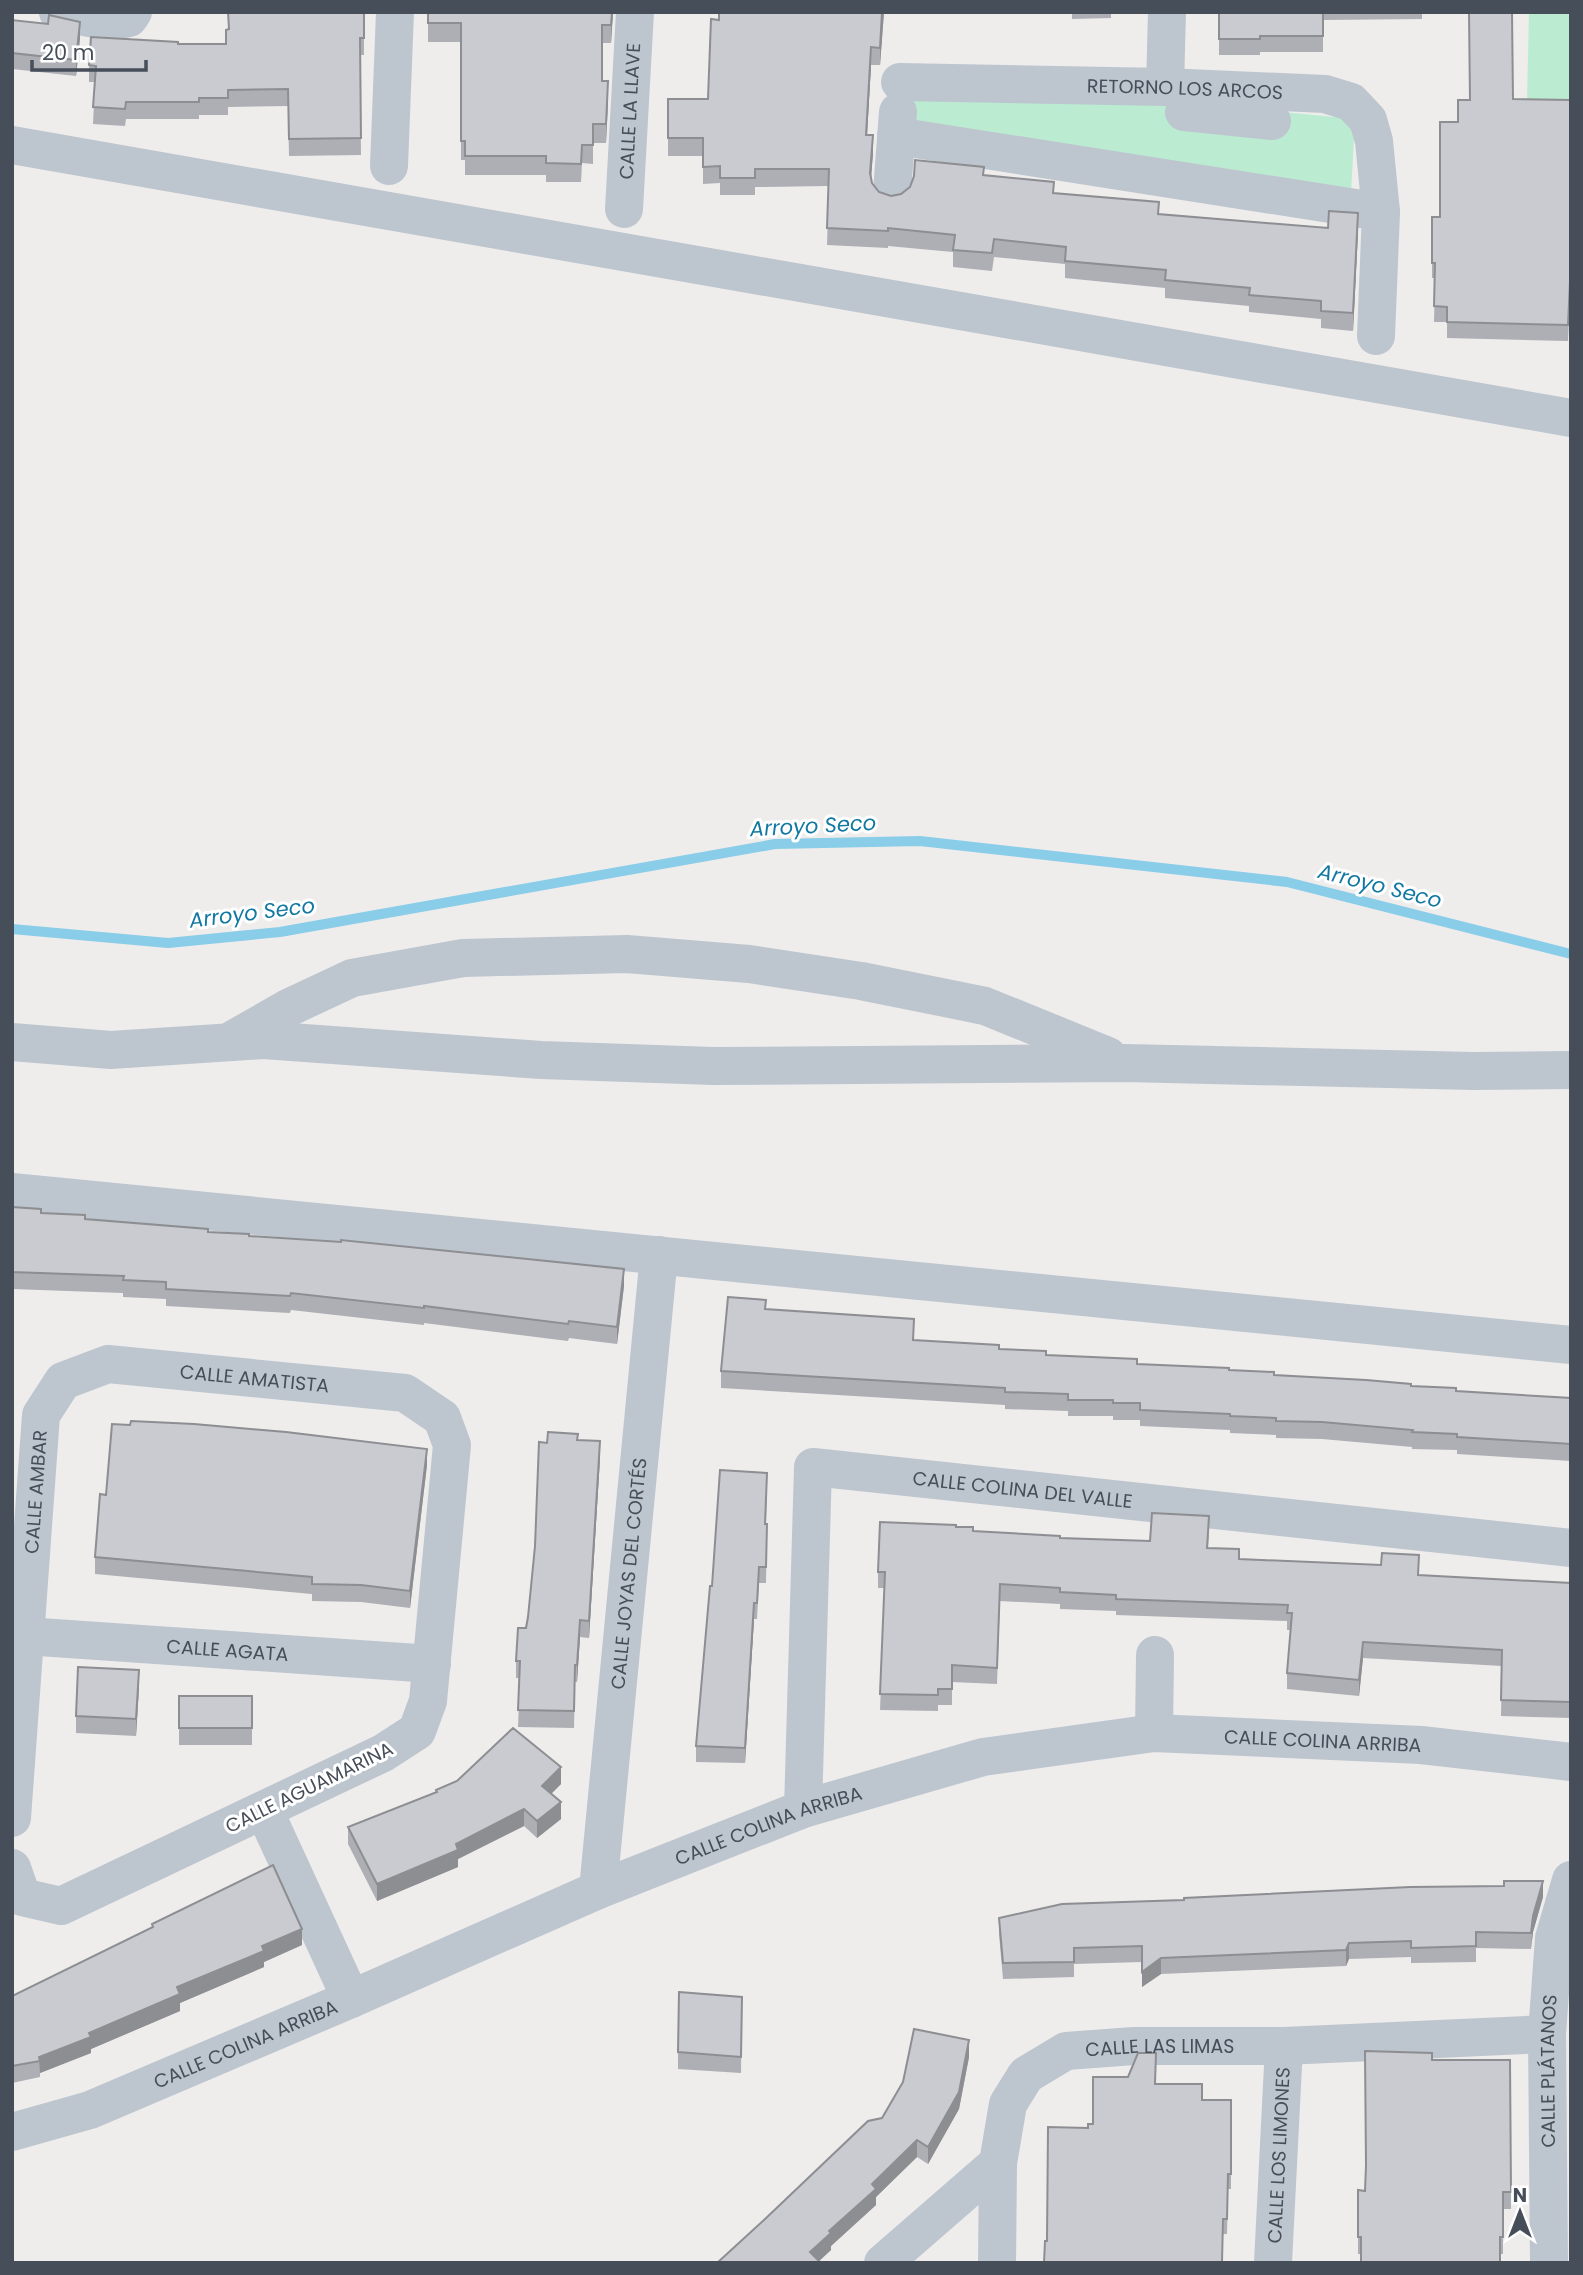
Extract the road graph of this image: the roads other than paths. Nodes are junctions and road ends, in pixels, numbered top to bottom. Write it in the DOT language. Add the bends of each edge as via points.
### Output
graph roads {
  1 [pos="58,12"];
  2 [pos="133,12"];
  3 [pos="395,12"];
  4 [pos="635,12"];
  5 [pos="1167,12"];
  6 [pos="900,82"];
  7 [pos="1165,87"];
  8 [pos="1272,121"];
  9 [pos="896,136"];
  10 [pos="12,145"];
  11 [pos="389,166"];
  12 [pos="892,192"];
  13 [pos="624,209"];
  14 [pos="1381,212"];
  15 [pos="1376,336"];
  16 [pos="1571,418"];
  17 [pos="12,1042"];
  18 [pos="225,1044"];
  19 [pos="1125,1063"];
  20 [pos="1571,1070"];
  21 [pos="12,1192"];
  22 [pos="659,1255"];
  23 [pos="1571,1345"];
  24 [pos="63,1381"];
  25 [pos="442,1418"];
  26 [pos="1571,1548"];
  27 [pos="25,1636"];
  28 [pos="1155,1655"];
  29 [pos="432,1664"];
  30 [pos="1154,1733"];
  31 [pos="1571,1762"];
  32 [pos="803,1809"];
  33 [pos="264,1810"];
  34 [pos="12,1818"];
  35 [pos="1571,1880"];
  36 [pos="17,1883"];
  37 [pos="598,1890"];
  38 [pos="351,1999"];
  39 [pos="1547,2035"];
  40 [pos="1284,2046"];
  41 [pos="12,2132"];
  42 [pos="998,2163"];
  43 [pos="1557,2241"];
  44 [pos="883,2263"];
  45 [pos="997,2263"];
  46 [pos="1273,2263"];
  1 -- 2 [label="street" via="111,22 129,18"];
  3 -- 11 [label="street"];
  4 -- 13 [label="street, CALLE LA LLAVE"];
  5 -- 7 [label="street"];
  6 -- 7 [label="street, RETORNO LOS ARCOS"];
  6 -- 8 [label="street, RETORNO LOS ARCOS"];
  6 -- 9 [label="street"];
  7 -- 14 [label="street, RETORNO LOS ARCOS" via="1325,94 1351,102 1368,120 1374,141"];
  9 -- 12 [label="street"];
  9 -- 14 [label="street"];
  10 -- 16 [label="street"];
  14 -- 15 [label="street, RETORNO LOS ARCOS"];
  17 -- 18 [label="street" via="111,1050"];
  18 -- 19 [label="street" via="263,1040 541,1060 713,1066"];
  18 -- 19 [label="street" via="352,978 463,958 626,954 761,966 985,1006"];
  19 -- 20 [label="street"];
  21 -- 22 [label="street"];
  22 -- 23 [label="street"];
  22 -- 37 [label="street, CALLE JOYAS DEL CORTÉS"];
  24 -- 25 [label="street, CALLE AMATISTA" via="108,1364 405,1392"];
  24 -- 27 [label="street, CALLE AMBAR" via="41,1415"];
  25 -- 29 [label="street, CALLE AGUAMARINA" via="452,1445"];
  26 -- 32 [label="street, CALLE COLINA DEL VALLE" via="813,1467"];
  27 -- 29 [label="street, CALLE AGATA"];
  27 -- 34 [label="street, CALLE AMBAR"];
  28 -- 30 [label="street"];
  29 -- 33 [label="street, CALLE AGUAMARINA" via="428,1701 417,1731 383,1754"];
  30 -- 31 [label="street, CALLE COLINA ARRIBA" via="1421,1745"];
  30 -- 32 [label="street, CALLE COLINA ARRIBA" via="983,1757"];
  32 -- 37 [label="street, CALLE COLINA ARRIBA"];
  33 -- 36 [label="street, CALLE AGUAMARINA" via="61,1906"];
  33 -- 38 [label="street"];
  35 -- 39 [label="street, CALLE PLÁTANOS" via="1554,1938"];
  37 -- 38 [label="street, CALLE COLINA ARRIBA"];
  38 -- 41 [label="street, CALLE COLINA ARRIBA" via="90,2110"];
  39 -- 40 [label="street, CALLE LAS LIMAS"];
  39 -- 43 [label="street, CALLE PLÁTANOS"];
  40 -- 42 [label="street, CALLE LAS LIMAS" via="1134,2046 1066,2052 1026,2075 1008,2104"];
  40 -- 46 [label="street, CALLE LOS LIMONES"];
  42 -- 44 [label="street"];
  42 -- 45 [label="street, CALLE LAS LIMAS"];
}
